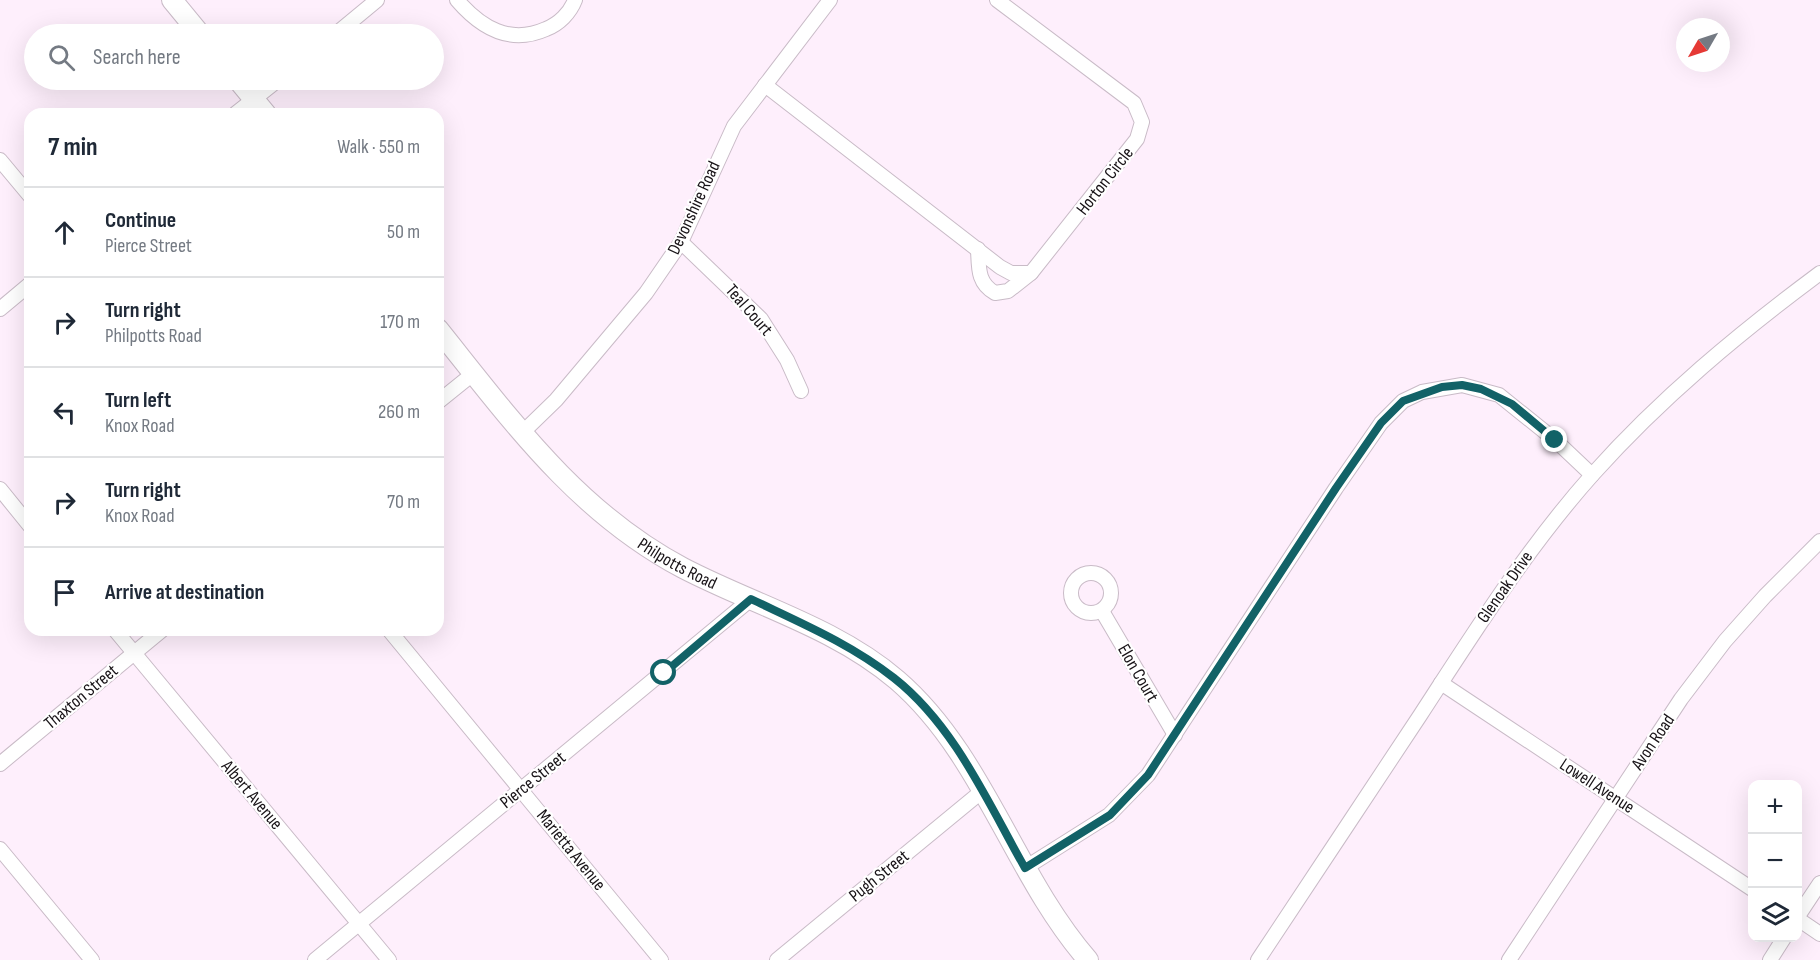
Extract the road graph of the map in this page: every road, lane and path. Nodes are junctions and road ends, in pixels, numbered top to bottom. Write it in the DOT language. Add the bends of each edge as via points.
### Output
graph roads {
  1 [pos="172,0"];
  2 [pos="377,0"];
  3 [pos="457,0"];
  4 [pos="575,0"];
  5 [pos="830,0"];
  6 [pos="997,0"];
  7 [pos="192,24"];
  8 [pos="348,24"];
  9 [pos="765,86"];
  10 [pos="246,90"];
  11 [pos="271,90"];
  12 [pos="260,106"];
  13 [pos="0,160"];
  14 [pos="24,189"];
  15 [pos="681,242"];
  16 [pos="978,249"];
  17 [pos="1031,273"];
  18 [pos="1820,273"];
  19 [pos="24,289"];
  20 [pos="0,309"];
  21 [pos="444,336"];
  22 [pos="474,374"];
  23 [pos="801,391"];
  24 [pos="444,397"];
  25 [pos="522,433"];
  26 [pos="1592,475"];
  27 [pos="0,489"];
  28 [pos="24,519"];
  29 [pos="1820,541"];
  30 [pos="751,599"];
  31 [pos="1102,611"];
  32 [pos="120,636"];
  33 [pos="155,636"];
  34 [pos="394,636"];
  35 [pos="134,653"];
  36 [pos="1441,683"];
  37 [pos="1175,735"];
  38 [pos="0,764"];
  39 [pos="521,790"];
  40 [pos="981,792"];
  41 [pos="1615,799"];
  42 [pos="0,849"];
  43 [pos="1025,868"];
  44 [pos="1820,883"];
  45 [pos="1750,888"];
  46 [pos="1802,910"];
  47 [pos="1802,921"];
  48 [pos="359,924"];
  49 [pos="1820,934"];
  50 [pos="1781,942"];
  51 [pos="92,960"];
  52 [pos="315,960"];
  53 [pos="389,960"];
  54 [pos="661,960"];
  55 [pos="777,960"];
  56 [pos="1088,960"];
  57 [pos="1258,960"];
  58 [pos="1509,960"];
  59 [pos="1770,960"];
  1 -- 7 [label="street"];
  2 -- 8 [label="street"];
  3 -- 4 [label="street" via="486,27 518,37 551,27 565,16"];
  5 -- 9 [label="street, Devonshire Road"];
  6 -- 17 [label="street, Horton Circle" via="1134,104 1142,122 1137,139"];
  9 -- 15 [label="street, Devonshire Road" via="722,148"];
  9 -- 16 [label="street"];
  10 -- 12 [label="street"];
  11 -- 12 [label="street"];
  13 -- 14 [label="street"];
  15 -- 23 [label="street, Teal Court" via="761,319"];
  15 -- 25 [label="street, Devonshire Road" via="646,293 594,356"];
  16 -- 17 [label="street" via="1011,273"];
  16 -- 17 [label="street, Horton Circle" via="982,283 995,293 1008,291"];
  18 -- 26 [label="street, Glenoak Drive" via="1698,369"];
  19 -- 20 [label="street"];
  21 -- 22 [label="street, Philpotts Road"];
  22 -- 24 [label="street"];
  22 -- 25 [label="street, Philpotts Road"];
  25 -- 30 [label="street, Philpotts Road" via="570,486 620,528 683,568"];
  26 -- 36 [label="street, Glenoak Drive" via="1504,587"];
  26 -- 37 [label="street" via="1499,395 1452,386 1422,392 1403,401 1381,423 1342,479"];
  27 -- 28 [label="street"];
  29 -- 41 [label="street, Avon Road" via="1725,641"];
  30 -- 39 [label="street, Pierce Street"];
  30 -- 40 [label="street, Philpotts Road" via="833,638 896,679 937,721"];
  31 -- 37 [label="street, Elon Court"];
  32 -- 35 [label="street, Albert Avenue"];
  33 -- 35 [label="street, Thaxton Street"];
  34 -- 39 [label="street, Marietta Avenue"];
  35 -- 38 [label="street, Thaxton Street"];
  35 -- 48 [label="street, Albert Avenue"];
  36 -- 41 [label="street, Lowell Avenue"];
  36 -- 57 [label="street, Glenoak Drive"];
  37 -- 43 [label="street" via="1148,775 1118,808"];
  39 -- 48 [label="street, Pierce Street"];
  39 -- 54 [label="street, Marietta Avenue"];
  40 -- 43 [label="street, Philpotts Road"];
  40 -- 55 [label="street, Pugh Street"];
  41 -- 45 [label="street, Lowell Avenue"];
  41 -- 58 [label="street, Avon Road"];
  42 -- 51 [label="street"];
  43 -- 56 [label="street, Philpotts Road"];
  44 -- 46 [label="street"];
  47 -- 49 [label="street"];
  48 -- 52 [label="street, Pierce Street"];
  48 -- 53 [label="street, Albert Avenue"];
  50 -- 59 [label="street"];
}
